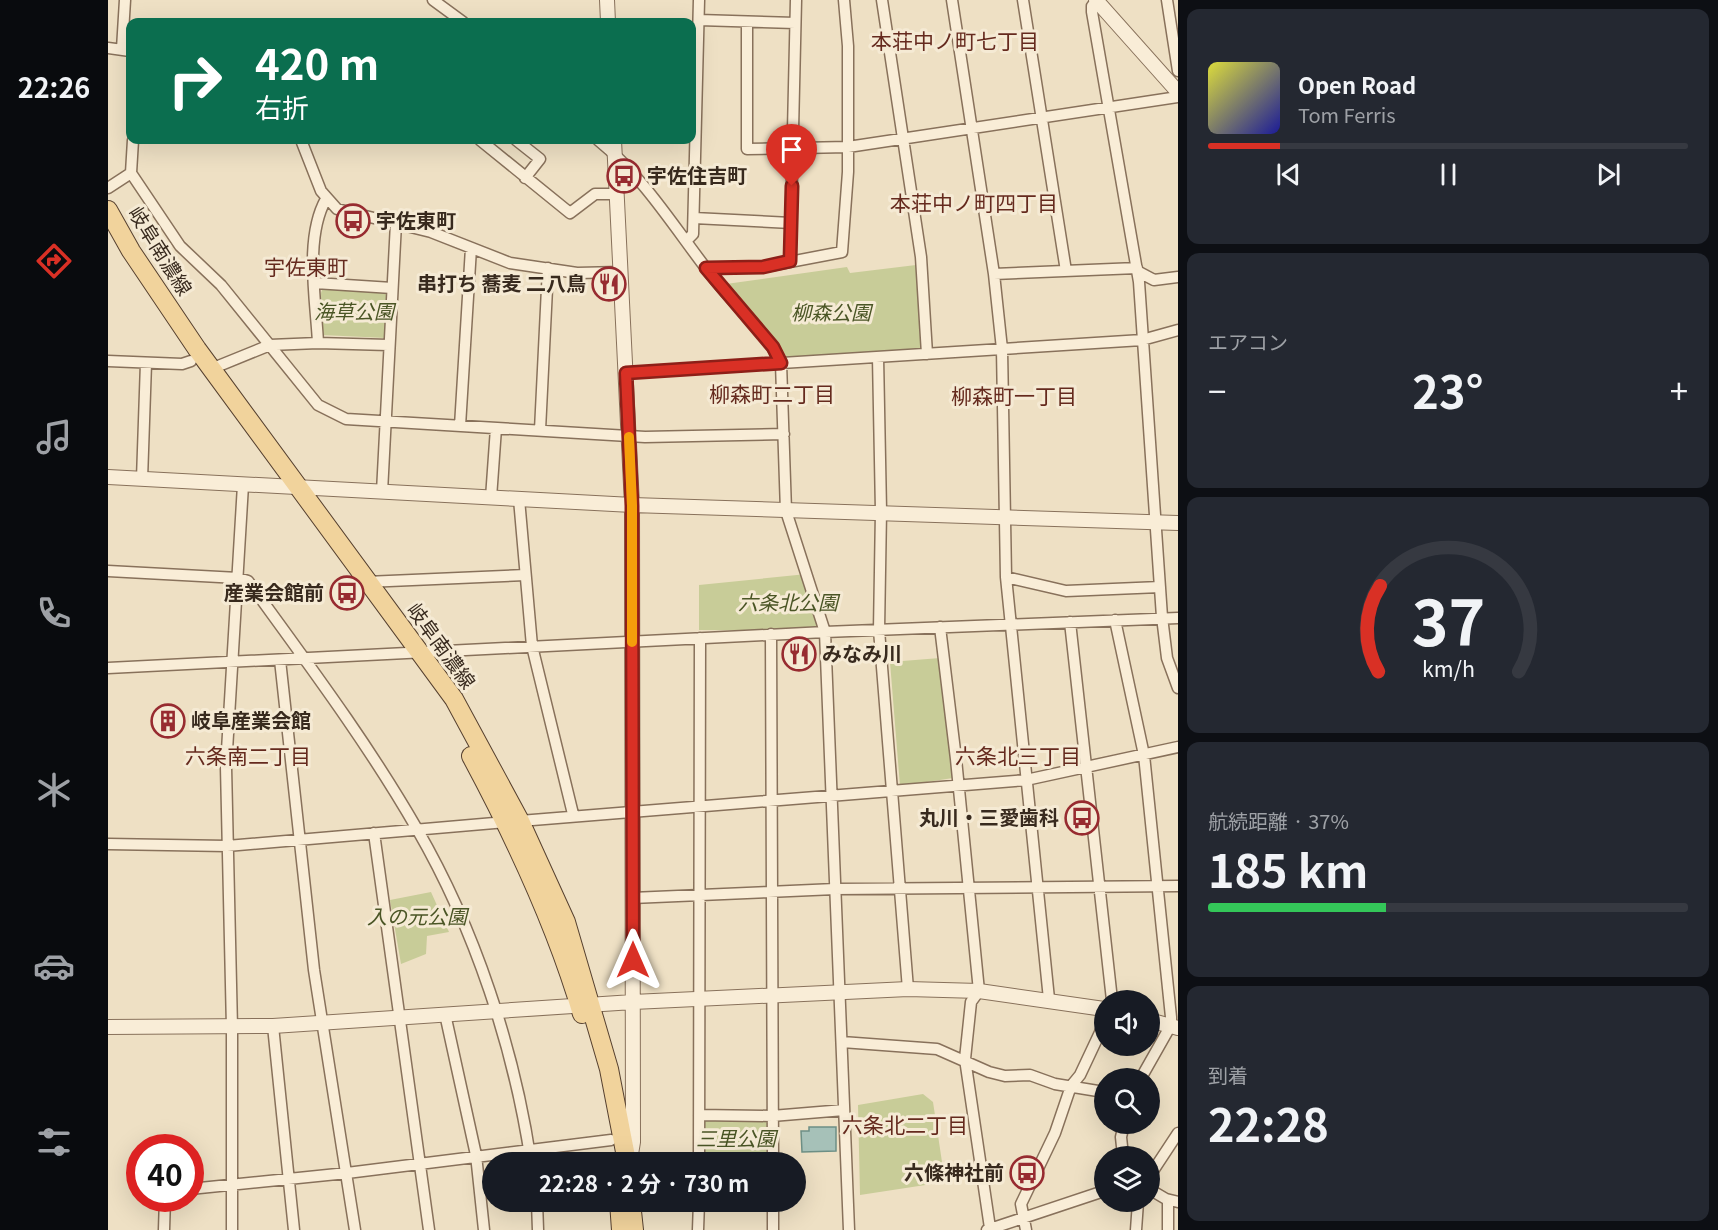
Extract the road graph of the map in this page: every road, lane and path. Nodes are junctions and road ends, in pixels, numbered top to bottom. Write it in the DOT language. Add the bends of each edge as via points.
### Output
graph roads {
  1 [pos="125,0"];
  2 [pos="433,0"];
  3 [pos="607,0"];
  4 [pos="699,0"];
  5 [pos="796,0"];
  6 [pos="844,0"];
  7 [pos="882,0"];
  8 [pos="952,0"];
  9 [pos="1023,0"];
  10 [pos="1167,0"];
  11 [pos="1096,1"];
  12 [pos="458,18"];
  13 [pos="608,18"];
  14 [pos="699,20"];
  15 [pos="747,22"];
  16 [pos="795,23"];
  17 [pos="108,48"];
  18 [pos="126,50"];
  19 [pos="1178,70"];
  20 [pos="1178,92"];
  21 [pos="1178,97"];
  22 [pos="1109,108"];
  23 [pos="1042,118"];
  24 [pos="972,127"];
  25 [pos="903,137"];
  26 [pos="696,139"];
  27 [pos="133,144"];
  28 [pos="303,144"];
  29 [pos="485,144"];
  30 [pos="521,144"];
  31 [pos="696,144"];
  32 [pos="614,146"];
  33 [pos="848,147"];
  34 [pos="793,148"];
  35 [pos="131,173"];
  36 [pos="525,178"];
  37 [pos="108,188"];
  38 [pos="616,194"];
  39 [pos="326,199"];
  40 [pos="108,210"];
  41 [pos="694,219"];
  42 [pos="396,223"];
  43 [pos="791,223"];
  44 [pos="108,233"];
  45 [pos="686,241"];
  46 [pos="471,248"];
  47 [pos="790,261"];
  48 [pos="548,268"];
  49 [pos="706,268"];
  50 [pos="1137,270"];
  51 [pos="1066,271"];
  52 [pos="621,272"];
  53 [pos="994,274"];
  54 [pos="1178,278"];
  55 [pos="315,283"];
  56 [pos="392,288"];
  57 [pos="1178,330"];
  58 [pos="1142,340"];
  59 [pos="318,343"];
  60 [pos="270,345"];
  61 [pos="388,345"];
  62 [pos="1002,349"];
  63 [pos="927,354"];
  64 [pos="878,357"];
  65 [pos="108,361"];
  66 [pos="191,361"];
  67 [pos="146,363"];
  68 [pos="781,363"];
  69 [pos="211,369"];
  70 [pos="626,373"];
  71 [pos="386,422"];
  72 [pos="460,426"];
  73 [pos="496,428"];
  74 [pos="540,430"];
  75 [pos="784,435"];
  76 [pos="629,436"];
  77 [pos="108,477"];
  78 [pos="142,479"];
  79 [pos="243,485"];
  80 [pos="289,487"];
  81 [pos="382,492"];
  82 [pos="491,498"];
  83 [pos="519,499"];
  84 [pos="632,506"];
  85 [pos="786,511"];
  86 [pos="881,511"];
  87 [pos="1006,517"];
  88 [pos="1155,522"];
  89 [pos="1178,523"];
  90 [pos="108,571"];
  91 [pos="525,575"];
  92 [pos="1006,577"];
  93 [pos="238,578"];
  94 [pos="366,582"];
  95 [pos="1160,587"];
  96 [pos="1162,617"];
  97 [pos="1178,618"];
  98 [pos="1115,620"];
  99 [pos="1070,622"];
  100 [pos="1010,623"];
  101 [pos="940,627"];
  102 [pos="879,630"];
  103 [pos="825,632"];
  104 [pos="771,634"];
  105 [pos="700,638"];
  106 [pos="632,641"];
  107 [pos="532,646"];
  108 [pos="412,654"];
  109 [pos="305,659"];
  110 [pos="280,660"];
  111 [pos="233,662"];
  112 [pos="108,668"];
  113 [pos="1178,687"];
  114 [pos="1178,747"];
  115 [pos="1144,755"];
  116 [pos="1086,767"];
  117 [pos="1026,780"];
  118 [pos="959,785"];
  119 [pos="892,791"];
  120 [pos="832,796"];
  121 [pos="771,801"];
  122 [pos="700,806"];
  123 [pos="633,810"];
  124 [pos="573,814"];
  125 [pos="513,821"];
  126 [pos="417,829"];
  127 [pos="374,833"];
  128 [pos="301,840"];
  129 [pos="108,844"];
  130 [pos="227,846"];
  131 [pos="1178,886"];
  132 [pos="1037,888"];
  133 [pos="1100,888"];
  134 [pos="1158,888"];
  135 [pos="835,889"];
  136 [pos="900,889"];
  137 [pos="969,889"];
  138 [pos="771,892"];
  139 [pos="700,895"];
  140 [pos="632,898"];
  141 [pos="908,989"];
  142 [pos="1111,990"];
  143 [pos="979,991"];
  144 [pos="840,992"];
  145 [pos="771,995"];
  146 [pos="701,998"];
  147 [pos="1049,999"];
  148 [pos="633,1002"];
  149 [pos="586,1005"];
  150 [pos="1094,1007"];
  151 [pos="495,1011"];
  152 [pos="445,1014"];
  153 [pos="400,1017"];
  154 [pos="323,1022"];
  155 [pos="273,1026"];
  156 [pos="108,1027"];
  157 [pos="1174,1027"];
  158 [pos="232,1028"];
  159 [pos="842,1042"];
  160 [pos="1094,1045"];
  161 [pos="965,1059"];
  162 [pos="1147,1068"];
  163 [pos="1071,1086"];
  164 [pos="1094,1090"];
  165 [pos="844,1110"];
  166 [pos="699,1115"];
  167 [pos="772,1116"];
  168 [pos="1178,1133"];
  169 [pos="611,1140"];
  170 [pos="529,1150"];
  171 [pos="613,1152"];
  172 [pos="626,1152"];
  173 [pos="630,1152"];
  174 [pos="699,1152"];
  175 [pos="772,1152"];
  176 [pos="476,1155"];
  177 [pos="1160,1160"];
  178 [pos="420,1163"];
  179 [pos="347,1173"];
  180 [pos="288,1179"];
  181 [pos="233,1185"];
  182 [pos="204,1188"];
  183 [pos="1094,1194"];
  184 [pos="1173,1201"];
  185 [pos="165,1212"];
  186 [pos="537,1212"];
  187 [pos="620,1212"];
  188 [pos="632,1212"];
  189 [pos="699,1212"];
  190 [pos="773,1212"];
  191 [pos="1137,1212"];
  192 [pos="1022,1217"];
  193 [pos="989,1229"];
  194 [pos="164,1230"];
  195 [pos="232,1230"];
  196 [pos="294,1230"];
  197 [pos="355,1230"];
  198 [pos="429,1230"];
  199 [pos="484,1230"];
  200 [pos="538,1230"];
  201 [pos="621,1230"];
  202 [pos="634,1230"];
  203 [pos="698,1230"];
  204 [pos="773,1230"];
  205 [pos="849,1230"];
  206 [pos="1026,1230"];
  207 [pos="1136,1230"];
  208 [pos="1168,1230"];
  1 -- 18 [label="street"];
  2 -- 12 [label="street"];
  3 -- 13 [label="street"];
  4 -- 14 [label="street"];
  5 -- 16 [label="street"];
  6 -- 33 [label="street"];
  7 -- 25 [label="street"];
  8 -- 24 [label="street"];
  9 -- 23 [label="street"];
  10 -- 19 [label="street"];
  11 -- 20 [label="street"];
  11 -- 22 [label="street" via="1092,12"];
  14 -- 15 [label="street"];
  14 -- 26 [label="street"];
  15 -- 16 [label="street"];
  15 -- 34 [label="street" via="745,147"];
  16 -- 34 [label="street"];
  17 -- 18 [label="street"];
  21 -- 22 [label="street"];
  22 -- 23 [label="street"];
  22 -- 50 [label="street"];
  23 -- 24 [label="street"];
  23 -- 51 [label="street"];
  24 -- 25 [label="street"];
  24 -- 53 [label="street"];
  25 -- 33 [label="street"];
  25 -- 63 [label="street" via="921,257"];
  27 -- 35 [label="street"];
  28 -- 39 [label="street"];
  29 -- 36 [label="street"];
  30 -- 36 [label="street" via="540,159"];
  31 -- 41 [label="street"];
  32 -- 38 [label="street"];
  32 -- 45 [label="street"];
  33 -- 34 [label="street"];
  33 -- 47 [label="street" via="842,252"];
  34 -- 43 [label="street"];
  35 -- 37 [label="street"];
  35 -- 60 [label="street" via="180,246 221,285"];
  36 -- 38 [label="street" via="570,213 595,194"];
  38 -- 52 [label="street"];
  39 -- 42 [label="street" via="337,209"];
  39 -- 55 [label="street" via="314,238"];
  40 -- 69 [label="main road, 岐阜南濃線"];
  41 -- 43 [label="street"];
  41 -- 45 [label="street" via="693,234"];
  42 -- 46 [label="street"];
  42 -- 56 [label="street"];
  43 -- 47 [label="street"];
  44 -- 66 [label="main road, 岐阜南濃線"];
  45 -- 49 [label="street"];
  46 -- 48 [label="street" via="510,263"];
  46 -- 72 [label="street"];
  47 -- 49 [label="street" via="763,267"];
  48 -- 52 [label="street" via="577,273"];
  48 -- 74 [label="street"];
  49 -- 68 [label="street" via="773,347"];
  50 -- 51 [label="street"];
  50 -- 54 [label="street" via="1154,280"];
  50 -- 58 [label="street"];
  51 -- 53 [label="street"];
  52 -- 70 [label="street"];
  53 -- 62 [label="street"];
  55 -- 56 [label="street"];
  55 -- 59 [label="street"];
  56 -- 61 [label="street"];
  57 -- 58 [label="street"];
  58 -- 62 [label="street"];
  58 -- 88 [label="street"];
  59 -- 60 [label="street"];
  59 -- 61 [label="street"];
  60 -- 69 [label="street"];
  60 -- 71 [label="street" via="318,405 346,419"];
  61 -- 71 [label="street"];
  62 -- 63 [label="street"];
  62 -- 87 [label="street"];
  63 -- 64 [label="street"];
  64 -- 68 [label="street"];
  64 -- 86 [label="street"];
  65 -- 67 [label="street"];
  66 -- 67 [label="street"];
  66 -- 80 [label="main road, 岐阜南濃線"];
  67 -- 78 [label="street"];
  68 -- 70 [label="street"];
  68 -- 75 [label="street"];
  69 -- 80 [label="main road, 岐阜南濃線"];
  70 -- 76 [label="street"];
  71 -- 72 [label="street"];
  71 -- 81 [label="street"];
  72 -- 73 [label="street"];
  73 -- 74 [label="street"];
  73 -- 82 [label="street"];
  74 -- 76 [label="street"];
  75 -- 76 [label="street"];
  75 -- 85 [label="street"];
  76 -- 84 [label="street"];
  77 -- 78 [label="street"];
  78 -- 79 [label="street"];
  79 -- 80 [label="street"];
  79 -- 93 [label="street"];
  80 -- 81 [label="street"];
  80 -- 94 [label="main road, 岐阜南濃線"];
  80 -- 108 [label="main road, 岐阜南濃線"];
  81 -- 82 [label="street"];
  82 -- 83 [label="street"];
  83 -- 84 [label="street"];
  83 -- 91 [label="street"];
  84 -- 85 [label="street"];
  84 -- 106 [label="street"];
  85 -- 86 [label="street"];
  85 -- 103 [label="street"];
  86 -- 87 [label="street"];
  86 -- 102 [label="street"];
  87 -- 88 [label="street"];
  87 -- 92 [label="street"];
  88 -- 89 [label="street"];
  88 -- 95 [label="street"];
  90 -- 93 [label="street"];
  91 -- 94 [label="street"];
  91 -- 107 [label="street"];
  92 -- 95 [label="street" via="1066,591"];
  92 -- 100 [label="street"];
  93 -- 109 [label="street" via="248,581"];
  93 -- 111 [label="street"];
  94 -- 108 [label="main road, 岐阜南濃線"];
  95 -- 96 [label="street"];
  96 -- 97 [label="street"];
  96 -- 98 [label="street"];
  96 -- 113 [label="street" via="1167,658"];
  98 -- 99 [label="street"];
  98 -- 115 [label="street"];
  99 -- 100 [label="street"];
  99 -- 116 [label="street"];
  100 -- 101 [label="street"];
  100 -- 117 [label="street"];
  101 -- 102 [label="street"];
  101 -- 118 [label="street"];
  102 -- 103 [label="street"];
  102 -- 119 [label="street"];
  103 -- 104 [label="street"];
  103 -- 120 [label="street"];
  104 -- 105 [label="street"];
  104 -- 121 [label="street"];
  105 -- 106 [label="street"];
  105 -- 122 [label="street"];
  106 -- 107 [label="street"];
  106 -- 123 [label="street"];
  107 -- 108 [label="street"];
  107 -- 124 [label="street"];
  108 -- 109 [label="street"];
  108 -- 125 [label="main road, 岐阜南濃線" via="454,699"];
  109 -- 110 [label="street"];
  109 -- 126 [label="street"];
  110 -- 111 [label="street"];
  110 -- 128 [label="street"];
  111 -- 112 [label="street"];
  111 -- 130 [label="street" via="226,767"];
  114 -- 115 [label="street"];
  115 -- 116 [label="street"];
  115 -- 134 [label="street"];
  116 -- 117 [label="street"];
  116 -- 133 [label="street"];
  117 -- 118 [label="street"];
  117 -- 132 [label="street"];
  118 -- 119 [label="street"];
  118 -- 137 [label="street"];
  119 -- 120 [label="street"];
  119 -- 136 [label="street"];
  120 -- 121 [label="street"];
  120 -- 135 [label="street"];
  121 -- 122 [label="street"];
  121 -- 138 [label="street"];
  122 -- 123 [label="street"];
  122 -- 139 [label="street"];
  123 -- 124 [label="street"];
  123 -- 140 [label="street"];
  124 -- 125 [label="street"];
  125 -- 126 [label="street"];
  125 -- 149 [label="main road, 岐阜南濃線" via="566,922"];
  126 -- 127 [label="street"];
  126 -- 151 [label="street" via="470,939"];
  127 -- 128 [label="street"];
  127 -- 153 [label="street"];
  128 -- 130 [label="street"];
  128 -- 154 [label="street"];
  129 -- 130 [label="street"];
  130 -- 158 [label="street"];
  131 -- 134 [label="street"];
  132 -- 133 [label="street"];
  132 -- 137 [label="street"];
  132 -- 147 [label="street"];
  133 -- 134 [label="street"];
  133 -- 142 [label="street"];
  134 -- 157 [label="street"];
  135 -- 136 [label="street"];
  135 -- 138 [label="street"];
  135 -- 144 [label="street"];
  136 -- 137 [label="street"];
  136 -- 141 [label="street"];
  137 -- 143 [label="street"];
  138 -- 139 [label="street"];
  138 -- 145 [label="street"];
  139 -- 140 [label="street"];
  139 -- 146 [label="street"];
  140 -- 148 [label="street"];
  141 -- 143 [label="street"];
  141 -- 144 [label="street"];
  143 -- 147 [label="street"];
  143 -- 161 [label="street" via="971,1002"];
  144 -- 145 [label="street"];
  144 -- 159 [label="street"];
  145 -- 146 [label="street"];
  145 -- 167 [label="street"];
  146 -- 148 [label="street"];
  146 -- 166 [label="street"];
  147 -- 150 [label="street"];
  148 -- 149 [label="street"];
  148 -- 173 [label="street"];
  149 -- 151 [label="street"];
  149 -- 169 [label="main road, 岐阜南濃線"];
  149 -- 172 [label="main road, 岐阜南濃線" via="609,1070"];
  151 -- 152 [label="street"];
  151 -- 170 [label="street"];
  152 -- 153 [label="street"];
  152 -- 176 [label="street"];
  153 -- 154 [label="street"];
  153 -- 178 [label="street"];
  154 -- 155 [label="street"];
  154 -- 179 [label="street"];
  155 -- 158 [label="street"];
  155 -- 180 [label="street"];
  156 -- 158 [label="street"];
  157 -- 162 [label="street"];
  158 -- 181 [label="street"];
  159 -- 161 [label="street" via="937,1049"];
  159 -- 165 [label="street"];
  160 -- 163 [label="street"];
  161 -- 163 [label="street" via="989,1072 1030,1075"];
  161 -- 193 [label="street"];
  163 -- 164 [label="street"];
  163 -- 192 [label="street" via="1055,1132 1021,1204"];
  165 -- 167 [label="street"];
  165 -- 205 [label="street"];
  166 -- 167 [label="street"];
  166 -- 174 [label="street"];
  167 -- 175 [label="street"];
  168 -- 177 [label="street"];
  169 -- 170 [label="street"];
  169 -- 171 [label="main road, 岐阜南濃線"];
  170 -- 176 [label="street"];
  176 -- 178 [label="street"];
  176 -- 199 [label="street"];
  178 -- 179 [label="street"];
  178 -- 198 [label="street"];
  179 -- 180 [label="street"];
  179 -- 197 [label="street"];
  180 -- 181 [label="street"];
  180 -- 196 [label="street"];
  181 -- 182 [label="street"];
  181 -- 195 [label="street"];
  183 -- 192 [label="street"];
  184 -- 208 [label="street"];
  185 -- 194 [label="street"];
  186 -- 200 [label="street"];
  187 -- 201 [label="main road"];
  188 -- 202 [label="main road"];
  189 -- 203 [label="street"];
  190 -- 204 [label="street"];
  191 -- 207 [label="street"];
  192 -- 193 [label="street"];
  192 -- 206 [label="street"];
}
